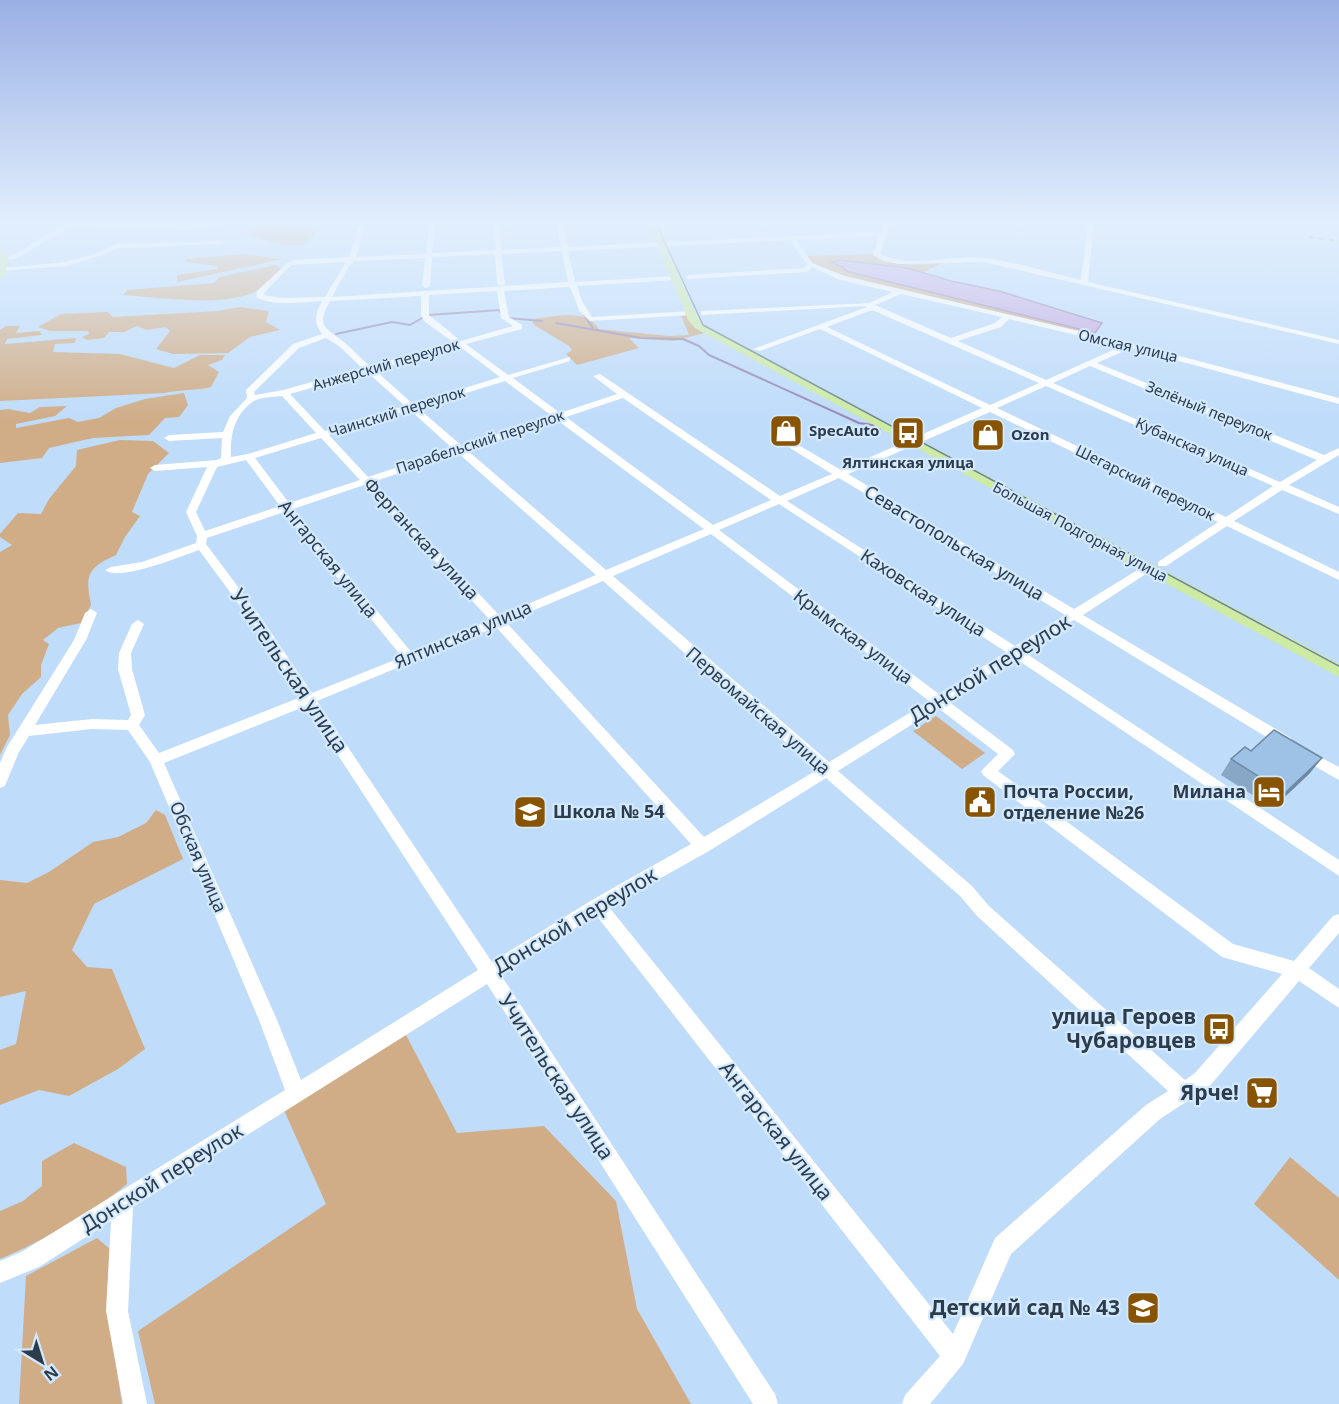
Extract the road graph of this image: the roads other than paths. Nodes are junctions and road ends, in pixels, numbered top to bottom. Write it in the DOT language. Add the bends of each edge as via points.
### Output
graph roads {
  1 [pos="264,289"];
  2 [pos="334,289"];
  3 [pos="463,289"];
  4 [pos="500,289"];
  5 [pos="574,289"];
  6 [pos="683,289"];
  7 [pos="885,289"];
  8 [pos="1112,289"];
  9 [pos="426,290"];
  10 [pos="898,292"];
  11 [pos="329,298"];
  12 [pos="871,306"];
  13 [pos="698,310"];
  14 [pos="1007,317"];
  15 [pos="821,327"];
  16 [pos="327,335"];
  17 [pos="950,341"];
  18 [pos="1339,342"];
  19 [pos="462,344"];
  20 [pos="1130,345"];
  21 [pos="757,349"];
  22 [pos="567,359"];
  23 [pos="1093,363"];
  24 [pos="369,370"];
  25 [pos="597,376"];
  26 [pos="507,378"];
  27 [pos="1045,383"];
  28 [pos="284,393"];
  29 [pos="622,395"];
  30 [pos="252,398"];
  31 [pos="1339,401"];
  32 [pos="413,407"];
  33 [pos="989,408"];
  34 [pos="559,416"];
  35 [pos="225,435"];
  36 [pos="323,435"];
  37 [pos="169,438"];
  38 [pos="918,440"];
  39 [pos="785,441"];
  40 [pos="459,449"];
  41 [pos="1339,451"];
  42 [pos="249,457"];
  43 [pos="226,459"];
  44 [pos="1324,459"];
  45 [pos="155,468"];
  46 [pos="838,474"];
  47 [pos="365,480"];
  48 [pos="1279,486"];
  49 [pos="779,500"];
  50 [pos="286,507"];
  51 [pos="1339,511"];
  52 [pos="1228,523"];
  53 [pos="710,528"];
  54 [pos="201,541"];
  55 [pos="1155,566"];
  56 [pos="111,570"];
  57 [pos="602,576"];
  58 [pos="1339,576"];
  59 [pos="91,613"];
  60 [pos="1074,615"];
  61 [pos="497,621"];
  62 [pos="138,624"];
  63 [pos="1015,652"];
  64 [pos="1339,657"];
  65 [pos="410,659"];
  66 [pos="1339,671"];
  67 [pos="308,698"];
  68 [pos="938,702"];
  69 [pos="132,724"];
  70 [pos="24,731"];
  71 [pos="156,760"];
  72 [pos="828,771"];
  73 [pos="1339,774"];
  74 [pos="0,782"];
  75 [pos="703,846"];
  76 [pos="1339,869"];
  77 [pos="598,905"];
  78 [pos="1339,921"];
  79 [pos="1298,970"];
  80 [pos="489,972"];
  81 [pos="1339,1000"];
  82 [pos="296,1093"];
  83 [pos="1185,1093"];
  84 [pos="123,1203"];
  85 [pos="0,1272"];
  86 [pos="955,1356"];
  87 [pos="766,1403"];
  88 [pos="135,1404"];
  89 [pos="914,1404"];
  1 -- 11 [label="street" via="260,297"];
  2 -- 11 [label="street"];
  3 -- 9 [label="street"];
  4 -- 19 [label="street, Анжерский переулок" via="505,318 519,327"];
  5 -- 13 [label="street" via="585,315 591,319"];
  6 -- 13 [label="main road, Большая Подгорная улица"];
  7 -- 10 [label="street, Омская улица"];
  8 -- 18 [label="street"];
  9 -- 11 [label="street"];
  9 -- 19 [label="street, Крымская улица" via="425,316"];
  10 -- 12 [label="street"];
  10 -- 14 [label="street, Омская улица"];
  11 -- 16 [label="street" via="319,314 319,324"];
  12 -- 13 [label="street" via="827,304"];
  12 -- 15 [label="street"];
  12 -- 17 [label="street, Кубанская улица"];
  13 -- 21 [label="main road, Большая Подгорная улица" via="711,324"];
  13 -- 38 [label="main road, Большая Подгорная улица" via="699,326 709,333"];
  14 -- 17 [label="street" via="998,325"];
  14 -- 20 [label="street, Омская улица"];
  15 -- 21 [label="street"];
  15 -- 33 [label="street, Шегарский переулок"];
  16 -- 24 [label="street, Первомайская улица"];
  16 -- 30 [label="street" via="296,346 249,392"];
  17 -- 27 [label="street, Кубанская улица"];
  19 -- 24 [label="street, Анжерский переулок"];
  19 -- 26 [label="street, Крымская улица"];
  20 -- 23 [label="street, Ялтинская улица"];
  20 -- 31 [label="street, Омская улица"];
  21 -- 38 [label="main road, Большая Подгорная улица"];
  22 -- 26 [label="street, Чаинский переулок"];
  23 -- 27 [label="street, Ялтинская улица"];
  23 -- 44 [label="street, Зелёный переулок"];
  24 -- 28 [label="street, Анжерский переулок"];
  24 -- 32 [label="street, Первомайская улица"];
  25 -- 29 [label="street, Каховская улица"];
  26 -- 32 [label="street, Чаинский переулок"];
  26 -- 34 [label="street, Крымская улица"];
  27 -- 33 [label="street, Ялтинская улица"];
  27 -- 48 [label="street, Кубанская улица"];
  28 -- 30 [label="street, Анжерский переулок"];
  28 -- 36 [label="street, Ферганская улица"];
  29 -- 34 [label="street, Парабельский переулок"];
  29 -- 49 [label="street, Каховская улица"];
  30 -- 35 [label="street"];
  32 -- 36 [label="street, Чаинский переулок"];
  32 -- 40 [label="street, Первомайская улица"];
  33 -- 38 [label="street, Ялтинская улица"];
  33 -- 52 [label="street, Шегарский переулок"];
  34 -- 40 [label="street, Парабельский переулок"];
  34 -- 53 [label="street, Крымская улица"];
  35 -- 37 [label="street"];
  35 -- 43 [label="street"];
  36 -- 42 [label="street, Чаинский переулок"];
  36 -- 47 [label="street, Ферганская улица"];
  38 -- 46 [label="street, Ялтинская улица"];
  38 -- 55 [label="main road, Большая Подгорная улица"];
  39 -- 46 [label="street, Севастопольская улица"];
  40 -- 47 [label="street, Парабельский переулок"];
  40 -- 57 [label="street, Первомайская улица"];
  41 -- 44 [label="street, Донской переулок"];
  42 -- 43 [label="street, Чаинский переулок"];
  42 -- 50 [label="street, Ангарская улица"];
  43 -- 45 [label="street, Чаинский переулок"];
  43 -- 54 [label="street, Учительская улица" via="213,465 191,512"];
  44 -- 48 [label="street, Донской переулок"];
  46 -- 49 [label="street, Ялтинская улица"];
  46 -- 60 [label="street, Севастопольская улица"];
  47 -- 50 [label="street, Парабельский переулок"];
  47 -- 61 [label="street, Ферганская улица"];
  48 -- 51 [label="street, Кубанская улица"];
  48 -- 52 [label="street, Донской переулок"];
  49 -- 53 [label="street, Ялтинская улица"];
  49 -- 63 [label="street, Каховская улица"];
  50 -- 54 [label="street, Парабельский переулок"];
  50 -- 65 [label="street, Ангарская улица"];
  52 -- 55 [label="street, Донской переулок"];
  52 -- 58 [label="street, Шегарский переулок"];
  53 -- 57 [label="street, Ялтинская улица"];
  53 -- 68 [label="street, Крымская улица"];
  54 -- 56 [label="street, Парабельский переулок" via="151,564"];
  54 -- 67 [label="street, Учительская улица"];
  55 -- 60 [label="street, Донской переулок"];
  55 -- 64 [label="main road, Большая Подгорная улица"];
  55 -- 66 [label="main road, Большая Подгорная улица"];
  57 -- 61 [label="street, Ялтинская улица"];
  57 -- 72 [label="street, Первомайская улица"];
  59 -- 70 [label="street" via="80,640"];
  60 -- 63 [label="street, Донской переулок"];
  60 -- 73 [label="street, Севастопольская улица"];
  61 -- 65 [label="street, Ялтинская улица"];
  61 -- 75 [label="street, Ферганская улица"];
  62 -- 69 [label="street" via="125,653 125,669 138,715"];
  63 -- 68 [label="street, Донской переулок"];
  63 -- 76 [label="street, Каховская улица"];
  65 -- 67 [label="street, Ялтинская улица"];
  67 -- 71 [label="street, Ялтинская улица"];
  67 -- 80 [label="street, Учительская улица"];
  68 -- 72 [label="street, Донской переулок"];
  68 -- 79 [label="street, Крымская улица" via="1008,754 988,771 1228,951"];
  69 -- 70 [label="street"];
  69 -- 71 [label="street, Обская улица"];
  70 -- 74 [label="street"];
  71 -- 82 [label="street, Обская улица"];
  72 -- 75 [label="street, Донской переулок"];
  72 -- 83 [label="street, Первомайская улица" via="966,891 982,911"];
  75 -- 77 [label="street, Донской переулок"];
  77 -- 80 [label="street, Донской переулок"];
  77 -- 86 [label="street, Ангарская улица"];
  78 -- 79 [label="street"];
  79 -- 81 [label="street, Крымская улица"];
  79 -- 83 [label="street" via="1202,1080"];
  80 -- 82 [label="street, Донской переулок"];
  80 -- 87 [label="street, Учительская улица"];
  82 -- 84 [label="street, Донской переулок"];
  83 -- 86 [label="street" via="1153,1112 1003,1246"];
  84 -- 85 [label="street, Донской переулок" via="31,1259"];
  84 -- 88 [label="street" via="117,1311"];
  86 -- 89 [label="street"];
}
